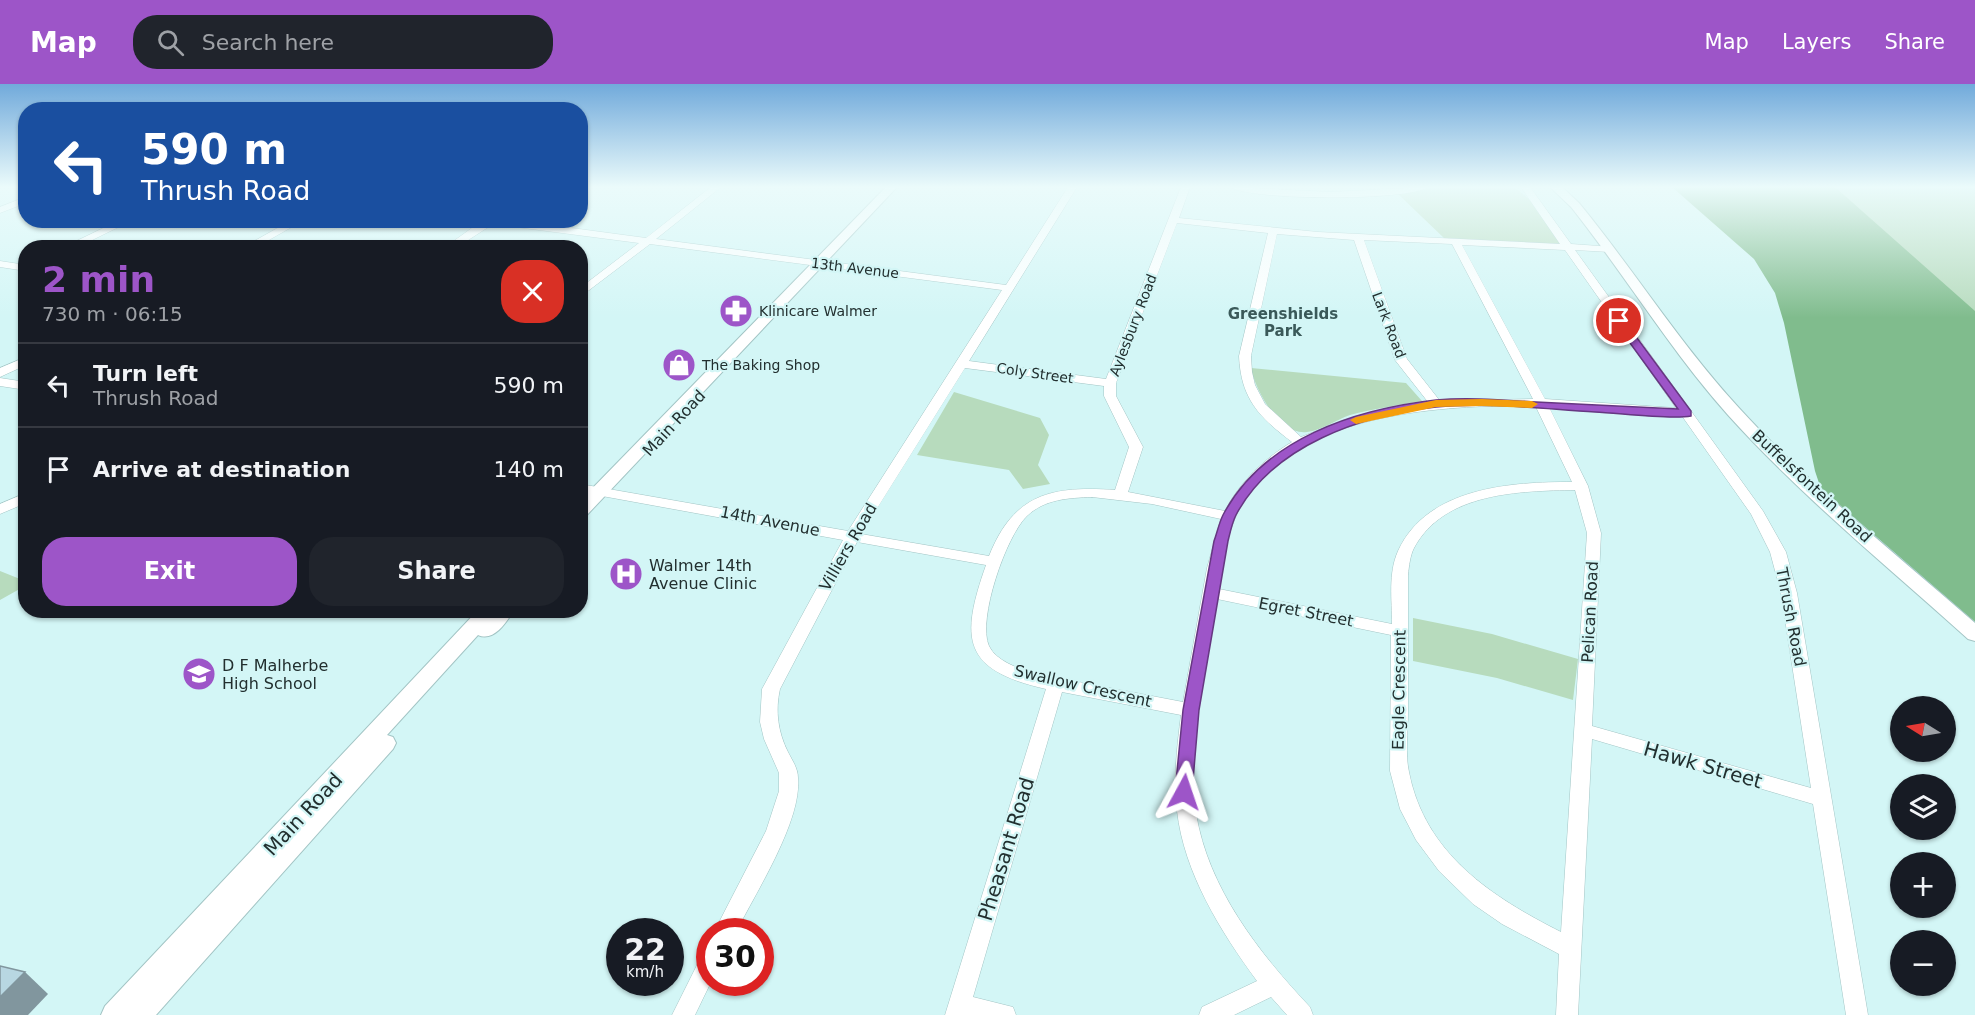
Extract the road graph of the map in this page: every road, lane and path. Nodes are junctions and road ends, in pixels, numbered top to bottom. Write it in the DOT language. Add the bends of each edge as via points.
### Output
graph roads {
  1 [pos="106,230"];
  2 [pos="281,230"];
  3 [pos="475,230"];
  4 [pos="565,230"];
  5 [pos="662,230"];
  6 [pos="850,230"];
  7 [pos="1045,230"];
  8 [pos="1168,230"];
  9 [pos="1268,230"];
  10 [pos="1555,230"];
  11 [pos="1594,230"];
  12 [pos="1273,231"];
  13 [pos="1358,238"];
  14 [pos="85,240"];
  15 [pos="263,240"];
  16 [pos="460,240"];
  17 [pos="649,241"];
  18 [pos="1455,241"];
  19 [pos="1566,247"];
  20 [pos="1607,249"];
  21 [pos="818,263"];
  22 [pos="0,264"];
  23 [pos="18,266"];
  24 [pos="588,288"];
  25 [pos="1008,288"];
  26 [pos="18,364"];
  27 [pos="961,364"];
  28 [pos="0,373"];
  29 [pos="0,382"];
  30 [pos="1110,383"];
  31 [pos="18,385"];
  32 [pos="1436,404"];
  33 [pos="1542,405"];
  34 [pos="1686,413"];
  35 [pos="1300,443"];
  36 [pos="1581,486"];
  37 [pos="588,489"];
  38 [pos="606,492"];
  39 [pos="1120,495"];
  40 [pos="18,501"];
  41 [pos="588,506"];
  42 [pos="0,510"];
  43 [pos="588,516"];
  44 [pos="1229,516"];
  45 [pos="852,537"];
  46 [pos="994,562"];
  47 [pos="1211,593"];
  48 [pos="483,618"];
  49 [pos="498,618"];
  50 [pos="1400,631"];
  51 [pos="1975,634"];
  52 [pos="1056,684"];
  53 [pos="1191,710"];
  54 [pos="1583,730"];
  55 [pos="1822,799"];
  56 [pos="732,918"];
  57 [pos="1570,948"];
  58 [pos="1272,985"];
  59 [pos="696,989"];
  60 [pos="957,1010"];
  61 [pos="115,1015"];
  62 [pos="138,1015"];
  63 [pos="683,1015"];
  64 [pos="1005,1015"];
  65 [pos="1210,1015"];
  66 [pos="1302,1015"];
  67 [pos="1567,1015"];
  68 [pos="1857,1015"];
  1 -- 14 [label="street"];
  2 -- 15 [label="street"];
  3 -- 16 [label="street"];
  4 -- 17 [label="street, 13th Avenue"];
  5 -- 17 [label="street"];
  6 -- 21 [label="main road, Main Road"];
  7 -- 25 [label="street, Villiers Road"];
  8 -- 30 [label="street, Aylesbury Road"];
  9 -- 12 [label="street"];
  10 -- 19 [label="street, Thrush Road"];
  11 -- 20 [label="main road, Buffelsfontein Road"];
  12 -- 13 [label="street"];
  12 -- 35 [label="street" via="1244,375 1259,408"];
  13 -- 18 [label="street"];
  13 -- 32 [label="street, Lark Road" via="1401,360"];
  17 -- 21 [label="street, 13th Avenue"];
  17 -- 24 [label="street"];
  18 -- 19 [label="street"];
  18 -- 33 [label="street, Pelican Road"];
  19 -- 20 [label="street"];
  19 -- 34 [label="street, Thrush Road"];
  20 -- 51 [label="main road, Buffelsfontein Road" via="1652,314 1755,434"];
  21 -- 25 [label="street, 13th Avenue"];
  21 -- 38 [label="main road, Main Road"];
  22 -- 23 [label="street"];
  25 -- 27 [label="street, Villiers Road"];
  26 -- 28 [label="street"];
  27 -- 30 [label="street, Coly Street"];
  27 -- 45 [label="street, Villiers Road"];
  29 -- 31 [label="street"];
  30 -- 39 [label="street, Aylesbury Road" via="1110,396 1136,447"];
  32 -- 33 [label="street"];
  32 -- 35 [label="street" via="1359,419"];
  33 -- 34 [label="street"];
  33 -- 36 [label="street, Pelican Road"];
  34 -- 55 [label="street, Thrush Road" via="1758,514 1778,552 1789,593"];
  35 -- 44 [label="street" via="1253,481"];
  36 -- 50 [label="street, Eagle Crescent" via="1524,486 1466,500 1437,513 1406,548 1400,575"];
  36 -- 54 [label="street, Pelican Road" via="1594,533"];
  37 -- 38 [label="street, 14th Avenue"];
  38 -- 41 [label="main road, Main Road"];
  38 -- 43 [label="main road, Main Road"];
  38 -- 45 [label="street, 14th Avenue"];
  39 -- 44 [label="street, Swallow Crescent"];
  39 -- 46 [label="street, Swallow Crescent" via="1073,492 1033,504 1013,525"];
  40 -- 42 [label="street"];
  44 -- 47 [label="street"];
  45 -- 46 [label="street, 14th Avenue"];
  45 -- 56 [label="street, Villiers Road" via="771,688 766,714 789,775 790,795"];
  46 -- 52 [label="street, Swallow Crescent" via="976,628 982,650 1009,670"];
  47 -- 50 [label="street, Egret Street"];
  47 -- 53 [label="street"];
  48 -- 61 [label="main road, Main Road"];
  49 -- 62 [label="main road, Main Road"];
  50 -- 57 [label="street, Eagle Crescent" via="1399,771 1410,809 1423,834 1446,865 1480,897 1510,918"];
  52 -- 53 [label="street, Swallow Crescent"];
  52 -- 60 [label="street, Pheasant Road"];
  53 -- 58 [label="street" via="1184,792 1191,835 1226,915"];
  54 -- 55 [label="street, Hawk Street"];
  54 -- 57 [label="street, Pelican Road"];
  55 -- 68 [label="street, Thrush Road"];
  57 -- 67 [label="street, Pelican Road"];
  58 -- 65 [label="street"];
  58 -- 66 [label="street"];
  59 -- 63 [label="street"];
  60 -- 64 [label="street"];
}
